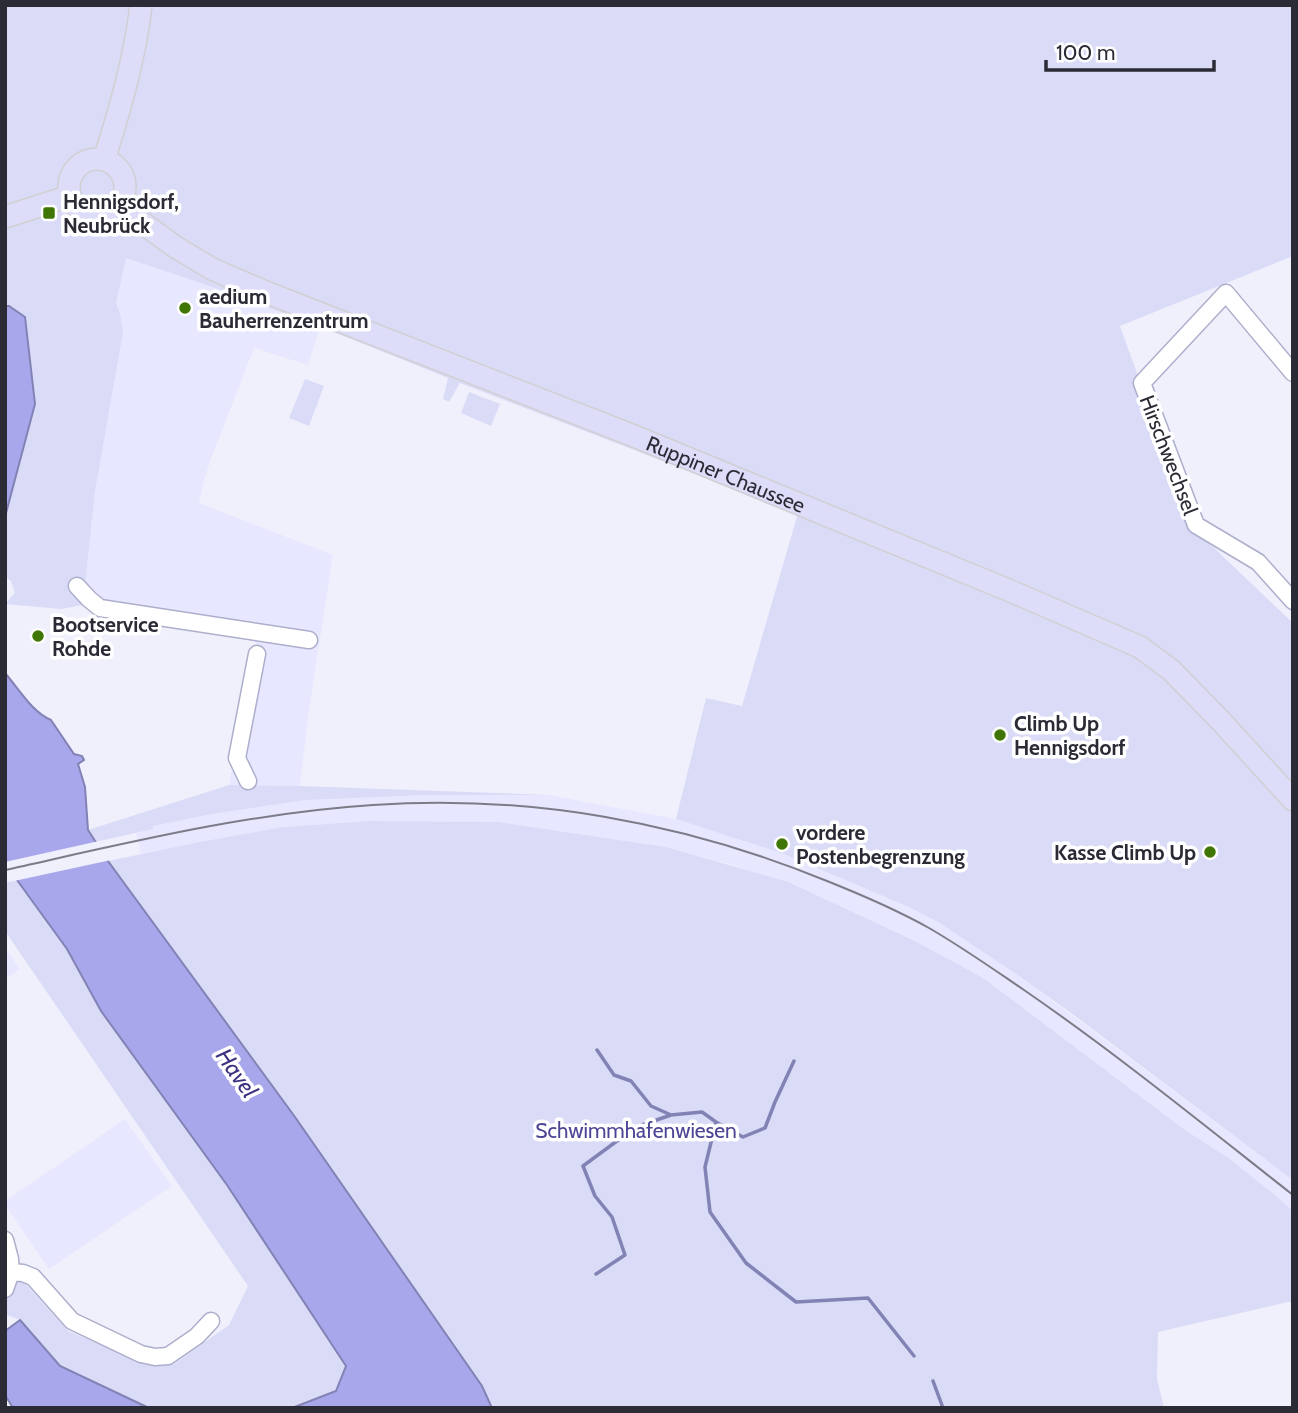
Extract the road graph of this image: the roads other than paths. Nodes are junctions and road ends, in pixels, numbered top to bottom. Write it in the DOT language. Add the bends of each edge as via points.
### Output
graph roads {
  1 [pos="141,5"];
  2 [pos="104,159"];
  3 [pos="70,196"];
  4 [pos="118,205"];
  5 [pos="5,217"];
  6 [pos="1293,373"];
  7 [pos="78,586"];
  8 [pos="1293,601"];
  9 [pos="309,640"];
  10 [pos="257,654"];
  11 [pos="248,781"];
  12 [pos="1293,800"];
  13 [pos="5,1240"];
  14 [pos="11,1272"];
  15 [pos="5,1289"];
  16 [pos="211,1321"];
  1 -- 2 [label="main road"];
  2 -- 3 [label="main road" via="76,168"];
  2 -- 4 [label="main road" via="124,178"];
  3 -- 4 [label="main road" via="78,208 90,214 105,214"];
  3 -- 5 [label="main road"];
  4 -- 12 [label="main road, Ruppiner Chaussee" via="212,269 634,436 1140,648 1181,680"];
  6 -- 8 [label="street, Hirschwechsel" via="1226,293 1142,383 1196,525 1258,562"];
  7 -- 9 [label="street" via="100,608"];
  10 -- 11 [label="street" via="237,758"];
  13 -- 14 [label="street"];
  14 -- 15 [label="street"];
  14 -- 16 [label="street" via="33,1278 72,1321 141,1354 168,1356"];
}
